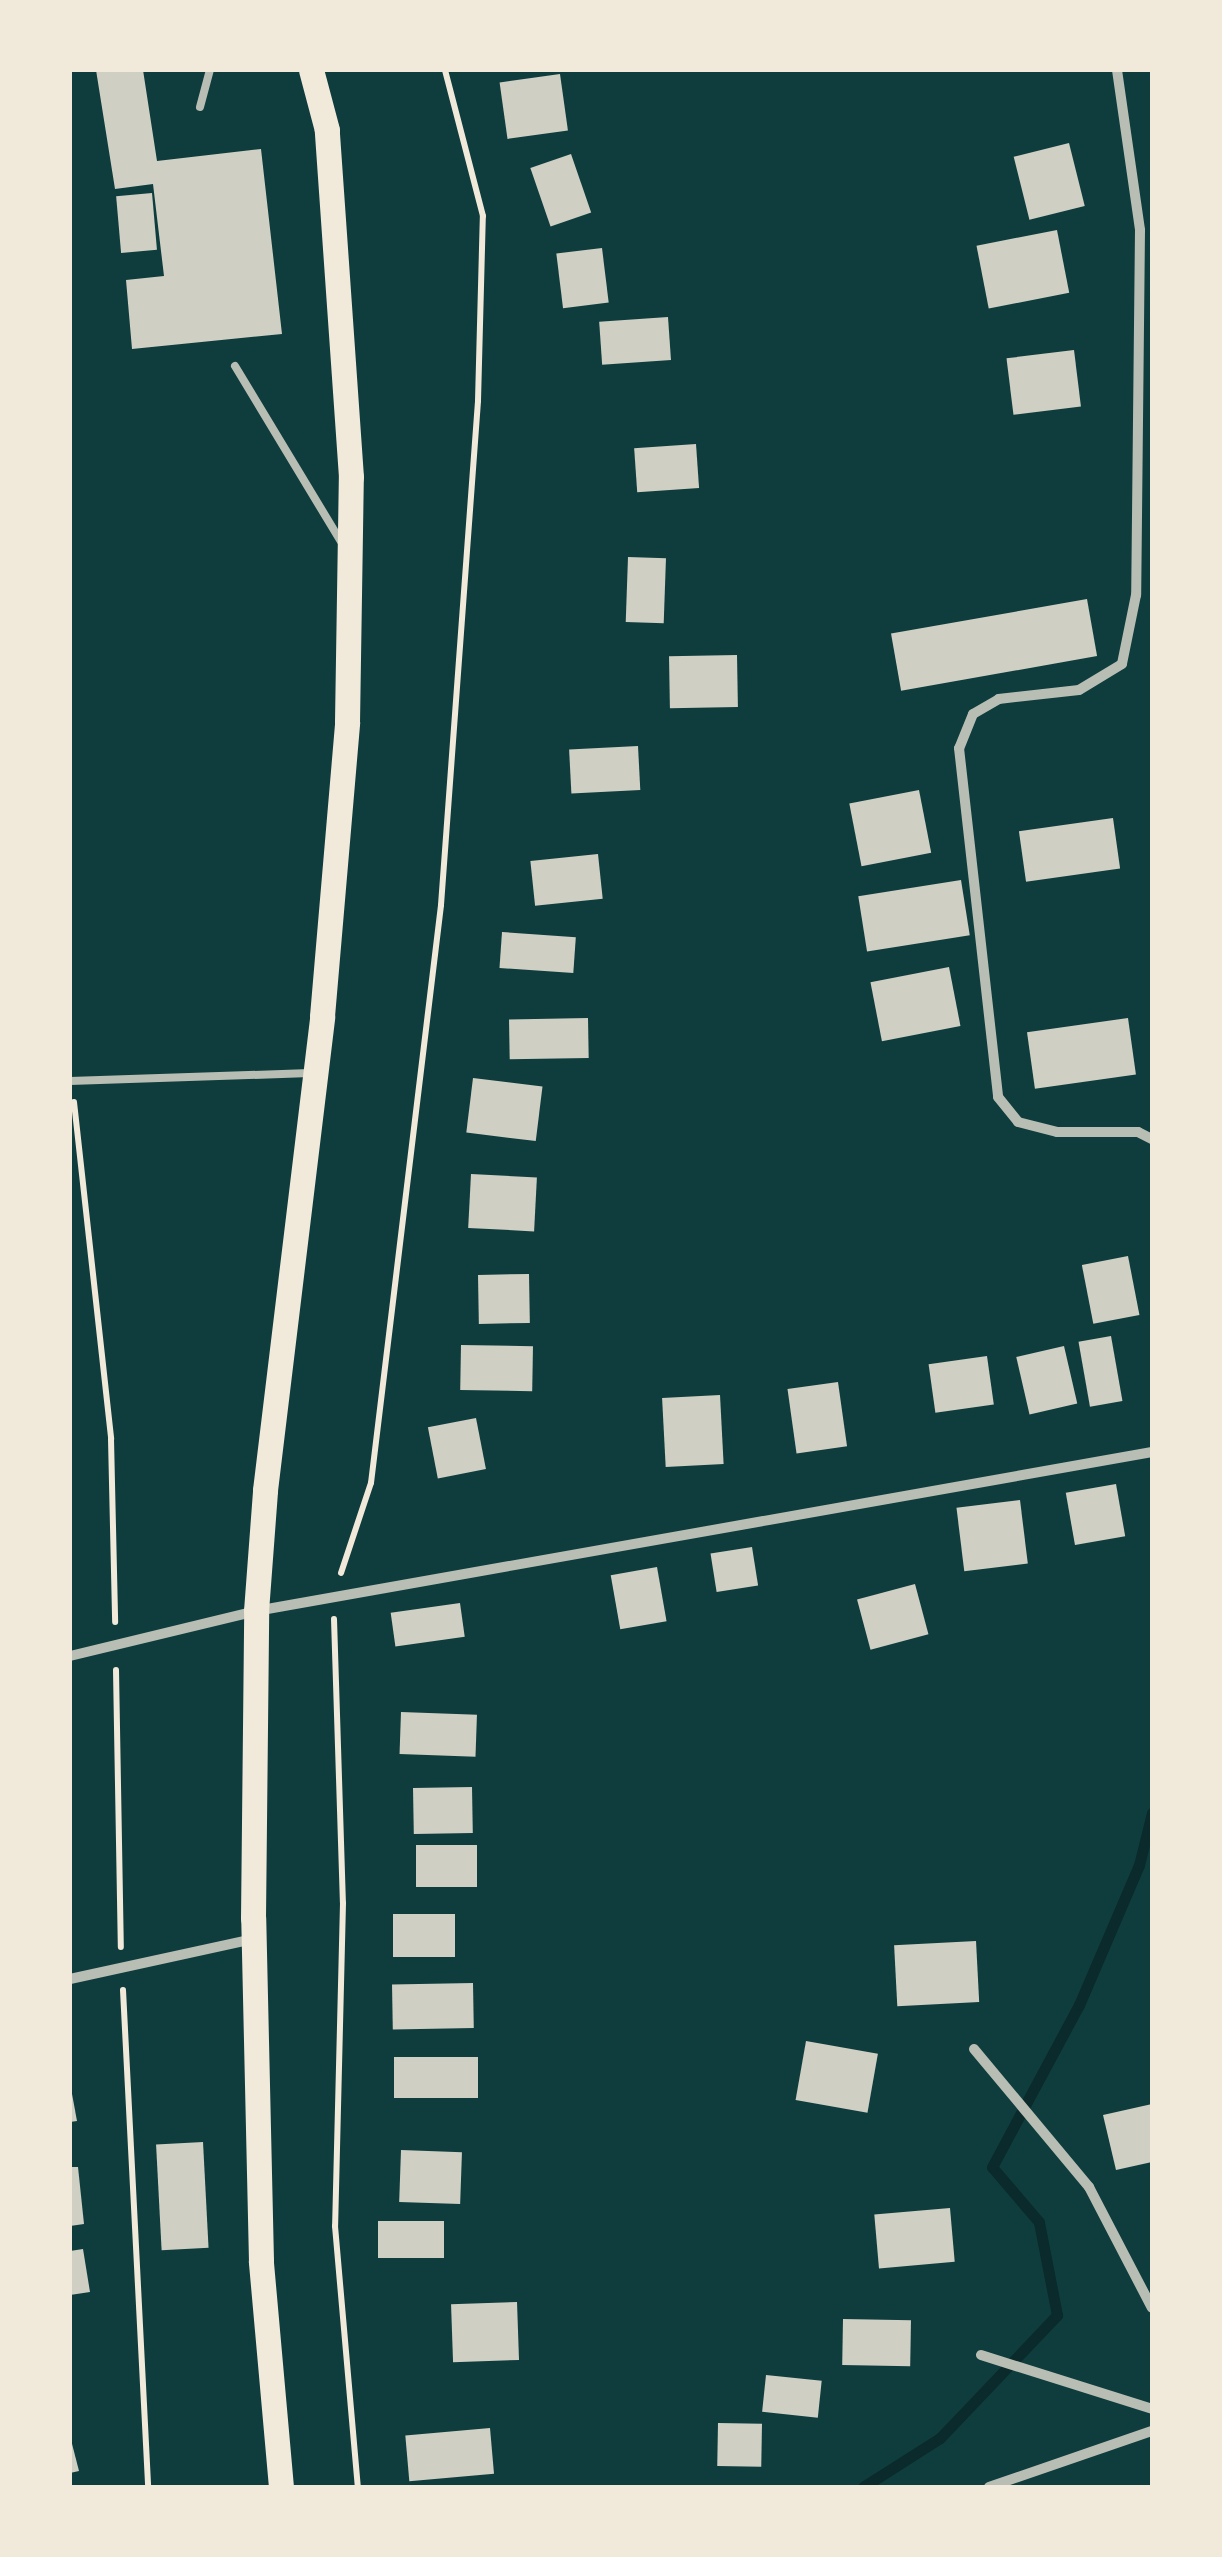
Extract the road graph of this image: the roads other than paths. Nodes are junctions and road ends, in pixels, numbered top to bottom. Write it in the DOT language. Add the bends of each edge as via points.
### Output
graph roads {
  1 [pos="210,70"];
  2 [pos="311,70"];
  3 [pos="1117,70"];
  4 [pos="200,107"];
  5 [pos="235,366"];
  6 [pos="350,556"];
  7 [pos="316,1072"];
  8 [pos="71,1081"];
  9 [pos="1152,1139"];
  10 [pos="1152,1452"];
  11 [pos="256,1611"];
  12 [pos="70,1656"];
  13 [pos="253,1938"];
  14 [pos="70,1979"];
  15 [pos="974,2049"];
  16 [pos="1152,2308"];
  17 [pos="981,2355"];
  18 [pos="1152,2409"];
  19 [pos="1152,2431"];
  20 [pos="281,2487"];
  21 [pos="989,2487"];
  1 -- 4 [label="lane"];
  2 -- 6 [label="main road" via="326,130 338,260"];
  3 -- 9 [label="street" via="1140,230 1136,595 1122,664 1079,690 999,699 973,714 959,748 998,1097 1018,1122 1057,1132 1138,1132"];
  5 -- 6 [label="lane"];
  6 -- 7 [label="main road" via="347,722"];
  7 -- 8 [label="lane"];
  7 -- 11 [label="main road"];
  10 -- 11 [label="street"];
  11 -- 12 [label="street"];
  11 -- 13 [label="main road"];
  13 -- 14 [label="street"];
  13 -- 20 [label="main road" via="261,2262"];
  15 -- 16 [label="street" via="1089,2187"];
  17 -- 18 [label="street"];
  19 -- 21 [label="street"];
}
